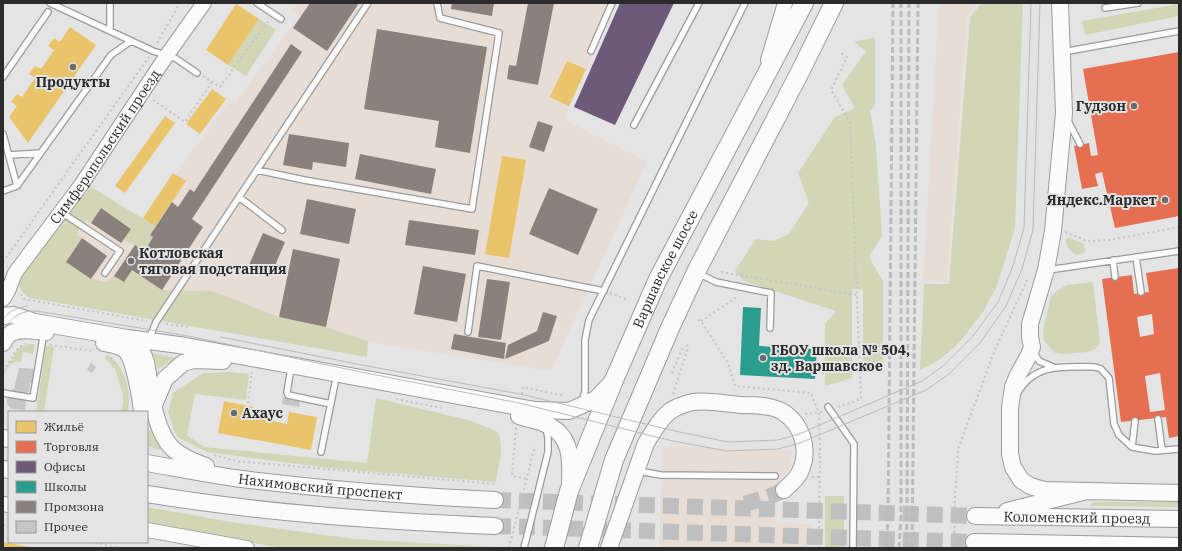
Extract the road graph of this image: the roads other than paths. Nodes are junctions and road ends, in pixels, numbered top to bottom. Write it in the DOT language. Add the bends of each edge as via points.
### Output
graph roads {
  1 [pos="50,3"];
  2 [pos="110,3"];
  3 [pos="204,3"];
  4 [pos="257,3"];
  5 [pos="368,3"];
  6 [pos="437,3"];
  7 [pos="612,3"];
  8 [pos="699,3"];
  9 [pos="745,3"];
  10 [pos="785,3"];
  11 [pos="804,3"];
  12 [pos="834,3"];
  13 [pos="1060,3"];
  14 [pos="1138,3"];
  15 [pos="1105,8"];
  16 [pos="48,12"];
  17 [pos="281,19"];
  18 [pos="110,31"];
  19 [pos="1179,31"];
  20 [pos="131,41"];
  21 [pos="591,51"];
  22 [pos="1062,52"];
  23 [pos="167,55"];
  24 [pos="197,73"];
  25 [pos="3,77"];
  26 [pos="759,89"];
  27 [pos="1064,114"];
  28 [pos="634,125"];
  29 [pos="3,134"];
  30 [pos="1080,144"];
  31 [pos="40,153"];
  32 [pos="8,155"];
  33 [pos="257,170"];
  34 [pos="17,186"];
  35 [pos="3,191"];
  36 [pos="239,197"];
  37 [pos="61,211"];
  38 [pos="282,230"];
  39 [pos="1179,251"];
  40 [pos="1136,257"];
  41 [pos="1113,260"];
  42 [pos="1046,270"];
  43 [pos="696,272"];
  44 [pos="105,273"];
  45 [pos="1115,277"];
  46 [pos="604,291"];
  47 [pos="9,292"];
  48 [pos="1141,292"];
  49 [pos="8,316"];
  50 [pos="770,328"];
  51 [pos="468,332"];
  52 [pos="43,338"];
  53 [pos="127,338"];
  54 [pos="6,339"];
  55 [pos="148,341"];
  56 [pos="1032,347"];
  57 [pos="1055,368"];
  58 [pos="290,374"];
  59 [pos="614,380"];
  60 [pos="335,383"];
  61 [pos="3,393"];
  62 [pos="331,404"];
  63 [pos="581,406"];
  64 [pos="148,408"];
  65 [pos="1010,408"];
  66 [pos="829,409"];
  67 [pos="540,417"];
  68 [pos="1158,419"];
  69 [pos="1135,420"];
  70 [pos="1132,447"];
  71 [pos="1179,449"];
  72 [pos="1162,450"];
  73 [pos="321,452"];
  74 [pos="148,463"];
  75 [pos="636,471"];
  76 [pos="233,477"];
  77 [pos="780,483"];
  78 [pos="569,491"];
  79 [pos="1087,491"];
  80 [pos="1179,493"];
  81 [pos="148,494"];
  82 [pos="495,500"];
  83 [pos="1179,519"];
  84 [pos="495,526"];
  85 [pos="148,530"];
  86 [pos="974,542"];
  87 [pos="1027,544"];
  88 [pos="1179,546"];
  89 [pos="247,548"];
  90 [pos="524,548"];
  91 [pos="554,548"];
  92 [pos="588,548"];
  93 [pos="609,548"];
  94 [pos="853,548"];
  95 [pos="1008,548"];
  1 -- 18 [label="lane"];
  2 -- 18 [label="lane"];
  3 -- 23 [label="street, Симферопольский проезд"];
  4 -- 17 [label="lane"];
  5 -- 33 [label="lane"];
  6 -- 33 [label="lane" via="440,18 499,33 472,209"];
  7 -- 21 [label="lane"];
  8 -- 28 [label="lane"];
  9 -- 46 [label="lane"];
  10 -- 26 [label="street"];
  11 -- 26 [label="main road, Варшавское шоссе"];
  12 -- 43 [label="main road, Варшавское шоссе"];
  13 -- 22 [label="main road"];
  14 -- 15 [label="lane"];
  16 -- 25 [label="lane"];
  18 -- 20 [label="lane"];
  19 -- 22 [label="lane"];
  20 -- 23 [label="lane"];
  20 -- 31 [label="lane" via="111,55"];
  22 -- 27 [label="main road"];
  23 -- 24 [label="lane"];
  23 -- 37 [label="street, Симферопольский проезд"];
  26 -- 59 [label="main road, Варшавское шоссе" via="658,278"];
  27 -- 30 [label="lane"];
  27 -- 42 [label="main road" via="1053,232"];
  29 -- 32 [label="lane"];
  31 -- 32 [label="lane"];
  31 -- 34 [label="lane"];
  32 -- 34 [label="lane"];
  33 -- 36 [label="lane"];
  34 -- 35 [label="lane"];
  36 -- 38 [label="lane"];
  36 -- 55 [label="lane" via="156,322"];
  37 -- 44 [label="lane" via="120,251"];
  37 -- 47 [label="street, Симферопольский проезд" via="15,273"];
  39 -- 40 [label="lane"];
  40 -- 41 [label="lane"];
  40 -- 48 [label="lane"];
  41 -- 42 [label="lane"];
  41 -- 45 [label="lane"];
  42 -- 56 [label="main road" via="1030,324"];
  43 -- 50 [label="lane" via="716,282 771,293"];
  43 -- 92 [label="main road, Варшавское шоссе" via="614,460"];
  46 -- 51 [label="lane" via="477,266"];
  46 -- 63 [label="lane" via="589,320 585,391"];
  47 -- 49 [label="street"];
  49 -- 53 [label="main road"];
  49 -- 54 [label="street"];
  52 -- 54 [label="main road" via="33,330 20,331"];
  52 -- 61 [label="lane" via="33,398"];
  52 -- 64 [label="main road" via="114,344 125,350"];
  53 -- 55 [label="main road"];
  53 -- 64 [label="main road" via="143,354 146,362"];
  55 -- 67 [label="main road" via="186,346"];
  56 -- 57 [label="lane" via="1039,361"];
  56 -- 65 [label="main road" via="1013,387"];
  57 -- 65 [label="lane" via="1042,370 1026,381"];
  57 -- 70 [label="lane" via="1095,367 1106,373 1109,378 1114,424 1118,436"];
  58 -- 60 [label="main road"];
  58 -- 62 [label="lane" via="288,395"];
  58 -- 64 [label="main road" via="221,361 193,360 183,363 165,378"];
  59 -- 63 [label="main road" via="596,399"];
  59 -- 78 [label="main road, Варшавское шоссе"];
  60 -- 62 [label="lane"];
  60 -- 67 [label="main road" via="518,416"];
  62 -- 73 [label="lane"];
  63 -- 67 [label="main road"];
  64 -- 76 [label="main road" via="172,448 188,460"];
  65 -- 79 [label="main road" via="1010,454 1013,467 1021,480 1044,490"];
  66 -- 94 [label="lane" via="854,444"];
  67 -- 78 [label="main road" via="559,432 567,443 571,465"];
  67 -- 90 [label="lane" via="548,438 548,452"];
  68 -- 72 [label="lane"];
  69 -- 70 [label="lane"];
  70 -- 72 [label="lane"];
  71 -- 72 [label="lane"];
  74 -- 76 [label="main road, Нахимовский проспект"];
  75 -- 77 [label="lane"];
  75 -- 77 [label="main road" via="654,429 671,411 693,402 768,407 783,412 791,419 800,429 804,443 804,460 800,473 793,482"];
  75 -- 93 [label="main road"];
  76 -- 82 [label="main road, Нахимовский проспект" via="408,496"];
  78 -- 91 [label="main road, Варшавское шоссе"];
  79 -- 80 [label="main road"];
  79 -- 83 [label="main road, Коломенский проезд" via="980,516"];
  81 -- 84 [label="main road, Нахимовский проспект" via="194,502 329,516"];
  85 -- 89 [label="street"];
  86 -- 87 [label="main road, Коломенский проезд"];
  87 -- 88 [label="main road, Коломенский проезд"];
  87 -- 95 [label="main road"];
}
